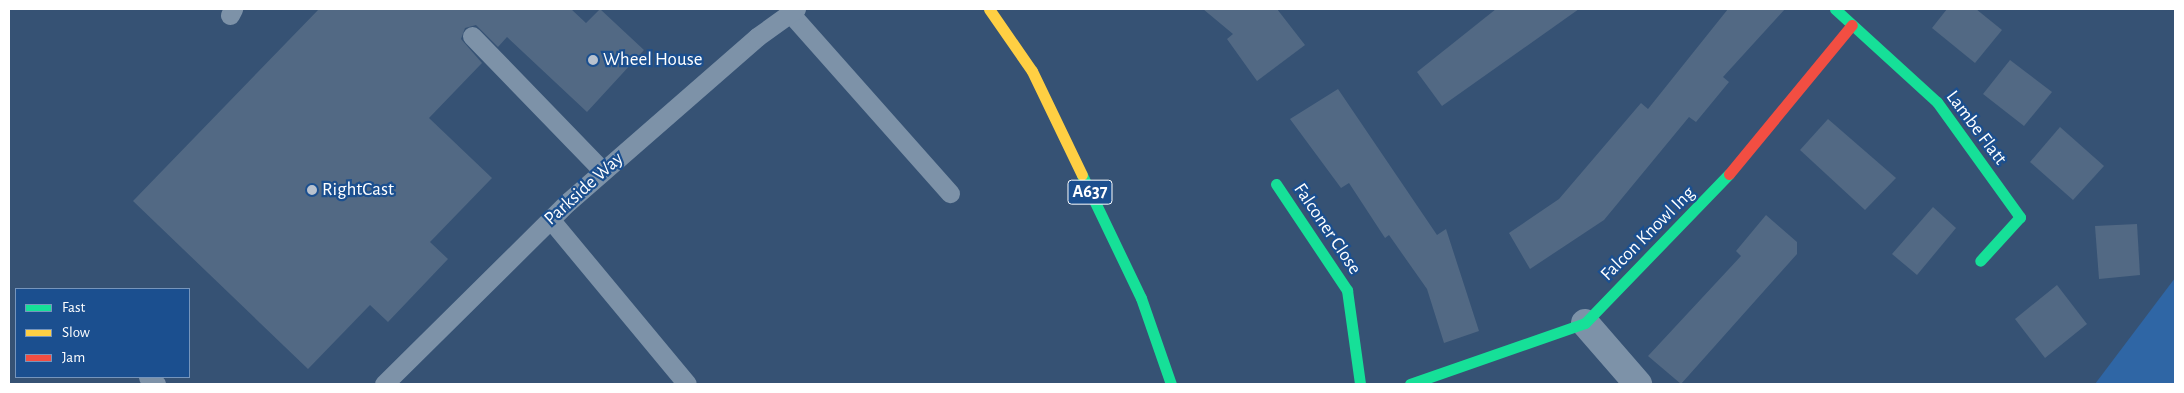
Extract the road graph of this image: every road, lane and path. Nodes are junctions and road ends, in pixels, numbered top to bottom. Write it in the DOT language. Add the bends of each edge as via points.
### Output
graph roads {
  1 [pos="989,9"];
  2 [pos="1834,9"];
  3 [pos="793,11"];
  4 [pos="1852,25"];
  5 [pos="472,36"];
  6 [pos="604,171"];
  7 [pos="1276,184"];
  8 [pos="950,193"];
  9 [pos="550,219"];
  10 [pos="1980,261"];
  11 [pos="1585,322"];
  12 [pos="384,384"];
  13 [pos="687,384"];
  14 [pos="1172,384"];
  15 [pos="1360,384"];
  16 [pos="1410,384"];
  17 [pos="1638,384"];
  1 -- 14 [label="main road, A637" via="1036,80 1141,298"];
  2 -- 4 [label="main road"];
  3 -- 6 [label="lane, Parkside Way" via="757,37"];
  3 -- 8 [label="lane"];
  4 -- 10 [label="main road, Lambe Flatt" via="1937,102 2020,217"];
  4 -- 11 [label="main road, Falcon Knowl Ing" via="1705,203"];
  5 -- 6 [label="lane"];
  6 -- 9 [label="lane, Parkside Way"];
  7 -- 15 [label="main road, Falconer Close" via="1347,290"];
  9 -- 12 [label="lane, Parkside Way"];
  9 -- 13 [label="lane"];
  11 -- 16 [label="main road, Falcon Knowl Ing"];
  11 -- 17 [label="street"];
}
